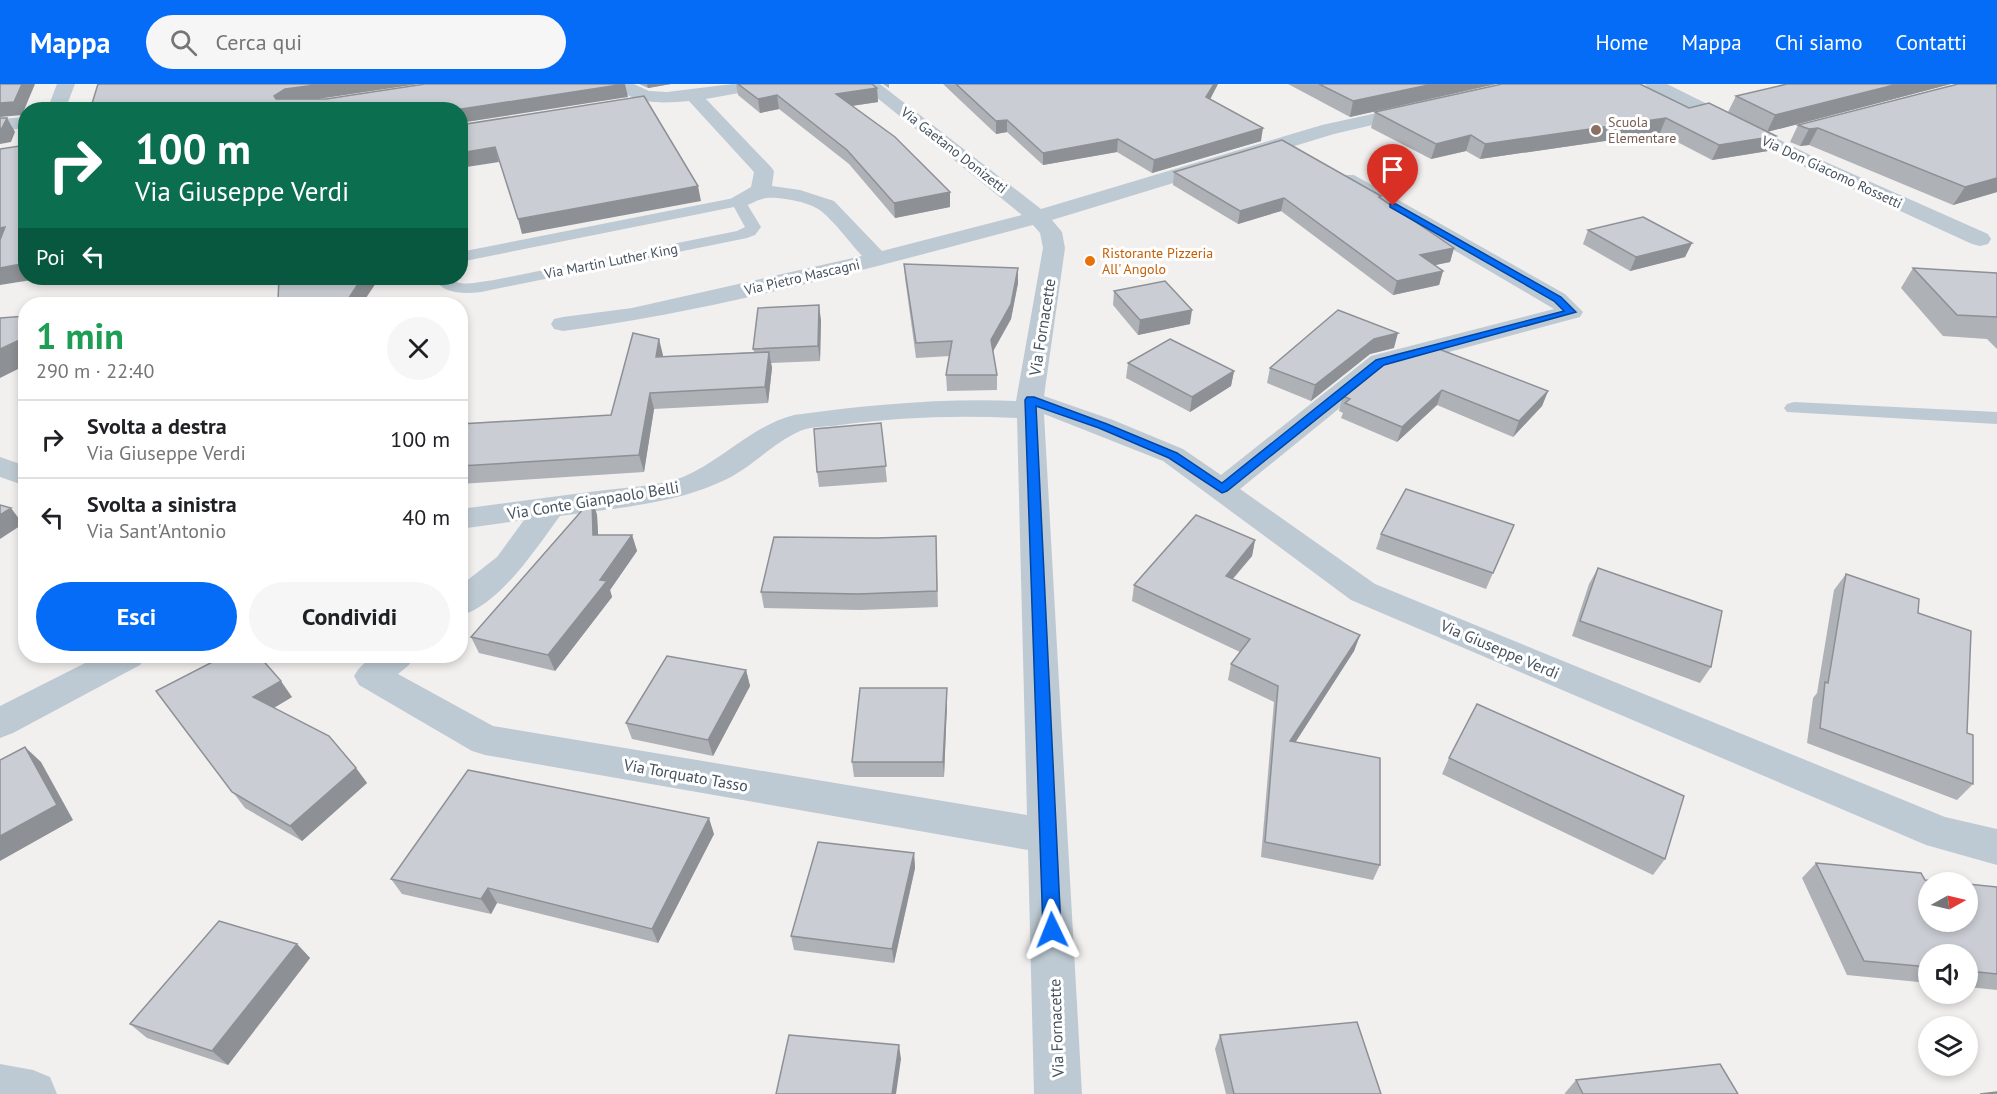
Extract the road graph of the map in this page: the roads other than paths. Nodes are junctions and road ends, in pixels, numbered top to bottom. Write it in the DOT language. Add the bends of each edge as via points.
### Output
graph roads {
  1 [pos="66,84"];
  2 [pos="624,84"];
  3 [pos="761,84"];
  4 [pos="869,84"];
  5 [pos="1654,84"];
  6 [pos="692,94"];
  7 [pos="59,102"];
  8 [pos="1440,104"];
  9 [pos="18,123"];
  10 [pos="0,125"];
  11 [pos="1796,132"];
  12 [pos="1765,140"];
  13 [pos="1282,143"];
  14 [pos="760,191"];
  15 [pos="739,202"];
  16 [pos="1038,217"];
  17 [pos="1980,239"];
  18 [pos="468,255"];
  19 [pos="877,259"];
  20 [pos="452,285"];
  21 [pos="563,324"];
  22 [pos="1031,405"];
  23 [pos="1794,408"];
  24 [pos="1997,418"];
  25 [pos="0,466"];
  26 [pos="18,474"];
  27 [pos="1222,489"];
  28 [pos="550,507"];
  29 [pos="468,518"];
  30 [pos="468,598"];
  31 [pos="115,663"];
  32 [pos="388,663"];
  33 [pos="0,723"];
  34 [pos="1048,836"];
  35 [pos="1997,847"];
  36 [pos="0,1088"];
  37 [pos="33,1094"];
  38 [pos="1058,1094"];
  1 -- 7 [label="street"];
  2 -- 6 [label="street" via="639,95 665,99"];
  3 -- 6 [label="street"];
  4 -- 16 [label="street, Via Gaetano Donizetti"];
  5 -- 12 [label="street, Via Don Giacomo Rossetti"];
  6 -- 14 [label="street" via="764,171"];
  8 -- 13 [label="street"];
  9 -- 10 [label="street"];
  11 -- 12 [label="street"];
  12 -- 17 [label="street, Via Don Giacomo Rossetti"];
  13 -- 16 [label="street"];
  13 -- 27 [label="street" via="1557,299 1571,312 1380,362"];
  14 -- 15 [label="street"];
  14 -- 19 [label="street" via="800,196 827,205"];
  15 -- 18 [label="lane"];
  15 -- 20 [label="lane, Via Martin Luther King" via="753,227 741,235 488,286"];
  16 -- 19 [label="street, Via Pietro Mascagni"];
  16 -- 22 [label="street, Via Fornacette" via="1051,232 1054,248"];
  19 -- 21 [label="street, Via Pietro Mascagni" via="632,315"];
  22 -- 27 [label="street, Via Giuseppe Verdi" via="1103,426 1173,455"];
  22 -- 28 [label="street, Via Conte Gianpaolo Belli" via="878,412 794,423 720,471 687,486"];
  22 -- 34 [label="street, Via Fornacette"];
  23 -- 24 [label="lane"];
  25 -- 26 [label="street"];
  27 -- 35 [label="street, Via Giuseppe Verdi" via="1363,592 1940,833"];
  28 -- 29 [label="street, Via Conte Gianpaolo Belli"];
  28 -- 30 [label="street" via="508,565"];
  31 -- 33 [label="street"];
  32 -- 34 [label="street, Via Torquato Tasso" via="372,676 485,740"];
  34 -- 38 [label="street, Via Fornacette"];
  36 -- 37 [label="street"];
}
